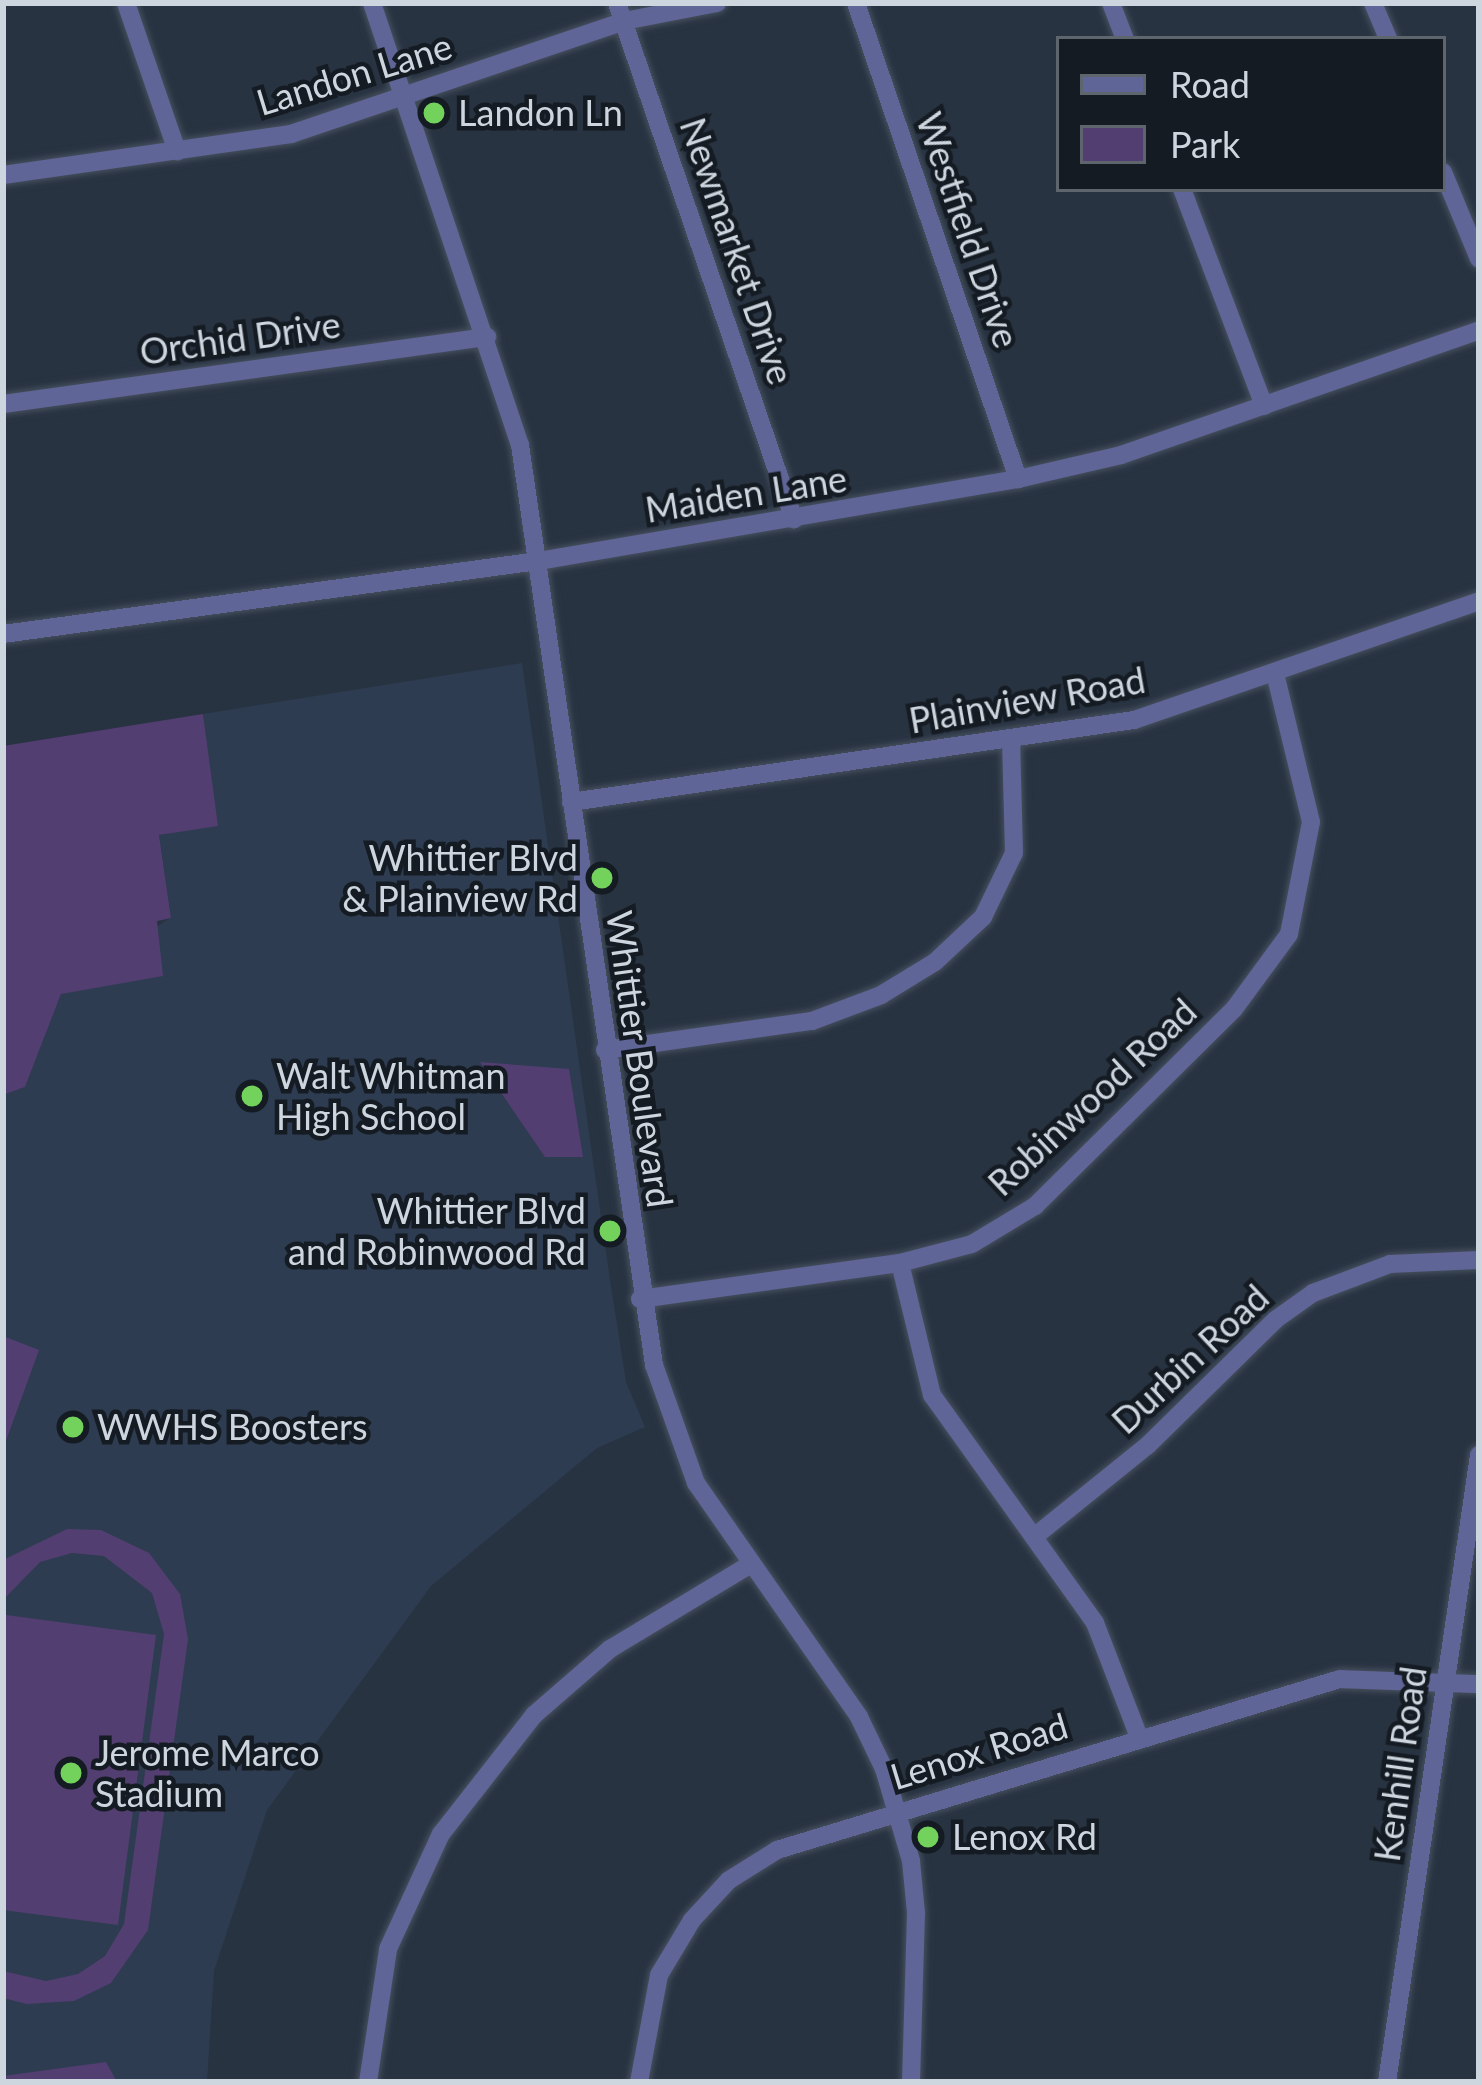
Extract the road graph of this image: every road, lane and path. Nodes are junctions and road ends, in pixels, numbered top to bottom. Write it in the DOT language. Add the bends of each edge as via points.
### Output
graph roads {
  1 [pos="127,3"];
  2 [pos="372,3"];
  3 [pos="717,3"];
  4 [pos="856,3"];
  5 [pos="1111,3"];
  6 [pos="1373,3"];
  7 [pos="621,12"];
  8 [pos="1124,36"];
  9 [pos="1387,36"];
  10 [pos="404,96"];
  11 [pos="177,151"];
  12 [pos="3,175"];
  13 [pos="1446,179"];
  14 [pos="1183,192"];
  15 [pos="1479,259"];
  16 [pos="1479,330"];
  17 [pos="487,337"];
  18 [pos="3,404"];
  19 [pos="1264,406"];
  20 [pos="1018,479"];
  21 [pos="794,520"];
  22 [pos="538,561"];
  23 [pos="1477,608"];
  24 [pos="3,634"];
  25 [pos="1274,673"];
  26 [pos="1011,741"];
  27 [pos="571,802"];
  28 [pos="604,1050"];
  29 [pos="1479,1260"];
  30 [pos="900,1263"];
  31 [pos="640,1299"];
  32 [pos="1479,1455"];
  33 [pos="1034,1537"];
  34 [pos="749,1565"];
  35 [pos="1445,1681"];
  36 [pos="1479,1684"];
  37 [pos="1139,1737"];
  38 [pos="898,1810"];
  39 [pos="368,2082"];
  40 [pos="639,2082"];
  41 [pos="912,2082"];
  42 [pos="1388,2082"];
  1 -- 11 [label="street"];
  2 -- 10 [label="street, Whittier Boulevard"];
  3 -- 7 [label="street, Landon Lane"];
  4 -- 20 [label="street, Westfield Drive"];
  5 -- 8 [label="street"];
  6 -- 9 [label="street"];
  7 -- 10 [label="street, Landon Lane"];
  7 -- 21 [label="street, Newmarket Drive"];
  10 -- 11 [label="street, Landon Lane" via="292,134"];
  10 -- 17 [label="street, Whittier Boulevard"];
  11 -- 12 [label="street, Landon Lane"];
  13 -- 15 [label="street"];
  14 -- 19 [label="street"];
  16 -- 19 [label="street, Maiden Lane"];
  17 -- 18 [label="street, Orchid Drive"];
  17 -- 22 [label="street, Whittier Boulevard" via="520,445"];
  19 -- 20 [label="street, Maiden Lane" via="1121,455"];
  20 -- 21 [label="street, Maiden Lane"];
  21 -- 22 [label="street, Maiden Lane"];
  22 -- 24 [label="street, Maiden Lane"];
  22 -- 27 [label="street, Whittier Boulevard"];
  23 -- 25 [label="street, Plainview Road"];
  25 -- 26 [label="street, Plainview Road" via="1134,720"];
  25 -- 30 [label="street, Robinwood Road" via="1311,822 1301,899 1273,963 1035,1207 972,1244"];
  26 -- 27 [label="street, Plainview Road"];
  26 -- 28 [label="street" via="1014,853 982,917 935,962 812,1021"];
  27 -- 28 [label="street, Whittier Boulevard"];
  28 -- 31 [label="street, Whittier Boulevard"];
  29 -- 33 [label="street, Durbin Road" via="1390,1264 1313,1293"];
  30 -- 31 [label="street, Robinwood Road"];
  30 -- 33 [label="street" via="932,1395"];
  31 -- 34 [label="street, Whittier Boulevard" via="675,1434"];
  32 -- 35 [label="street, Kenhill Road"];
  33 -- 37 [label="street" via="1095,1623"];
  34 -- 38 [label="street, Whittier Boulevard" via="860,1717"];
  34 -- 39 [label="street" via="610,1649 564,1688 441,1834 388,1949"];
  35 -- 36 [label="street, Lenox Road"];
  35 -- 37 [label="street, Lenox Road" via="1340,1679"];
  35 -- 42 [label="street, Kenhill Road"];
  37 -- 38 [label="street, Lenox Road"];
  38 -- 40 [label="street, Lenox Road" via="777,1850 729,1880 692,1920 659,1975"];
  38 -- 41 [label="street, Whittier Boulevard" via="916,1913"];
}
